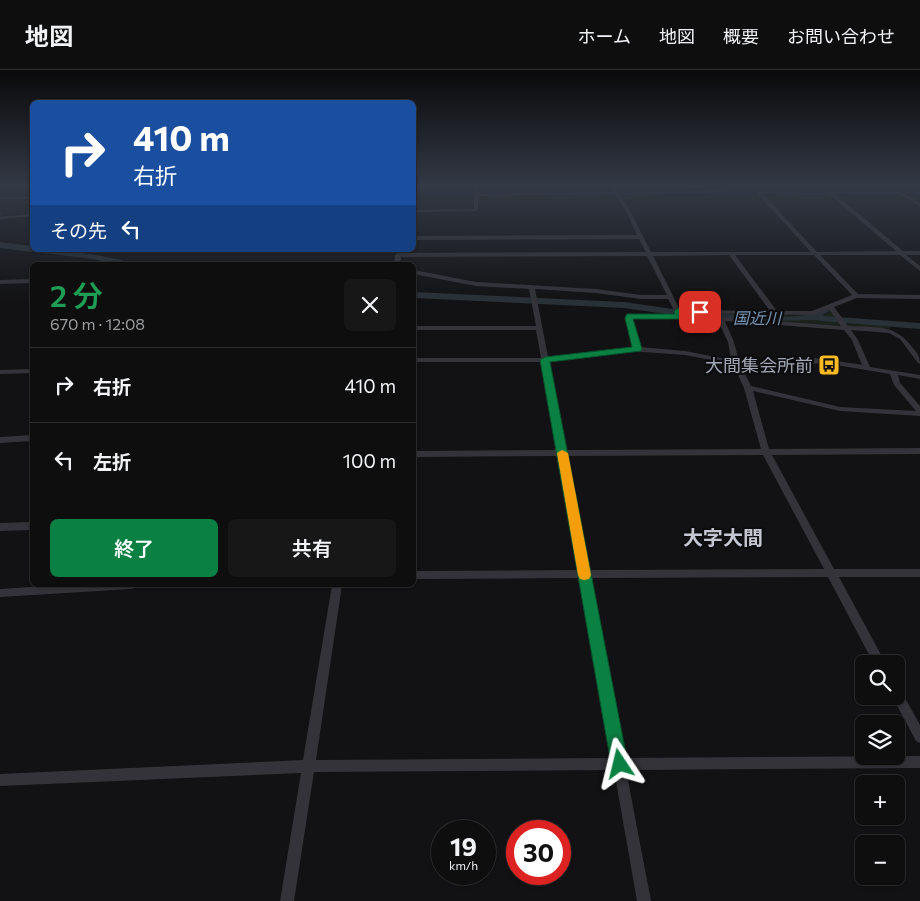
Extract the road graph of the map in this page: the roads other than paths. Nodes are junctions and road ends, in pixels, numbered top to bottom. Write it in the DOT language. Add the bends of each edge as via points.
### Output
graph roads {
  1 [pos="634,225"];
  2 [pos="790,225"];
  3 [pos="869,225"];
  4 [pos="641,237"];
  5 [pos="416,238"];
  6 [pos="399,252"];
  7 [pos="817,253"];
  8 [pos="902,253"];
  9 [pos="920,253"];
  10 [pos="650,254"];
  11 [pos="731,254"];
  12 [pos="920,269"];
  13 [pos="416,272"];
  14 [pos="30,281"];
  15 [pos="0,282"];
  16 [pos="532,288"];
  17 [pos="856,296"];
  18 [pos="671,297"];
  19 [pos="920,297"];
  20 [pos="831,307"];
  21 [pos="679,313"];
  22 [pos="775,313"];
  23 [pos="721,320"];
  24 [pos="844,324"];
  25 [pos="416,328"];
  26 [pos="539,328"];
  27 [pos="637,349"];
  28 [pos="416,360"];
  29 [pos="545,360"];
  30 [pos="920,362"];
  31 [pos="737,363"];
  32 [pos="867,368"];
  33 [pos="30,371"];
  34 [pos="0,372"];
  35 [pos="894,373"];
  36 [pos="920,377"];
  37 [pos="748,388"];
  38 [pos="920,412"];
  39 [pos="30,438"];
  40 [pos="0,440"];
  41 [pos="920,451"];
  42 [pos="766,452"];
  43 [pos="562,453"];
  44 [pos="416,454"];
  45 [pos="30,526"];
  46 [pos="0,527"];
  47 [pos="831,573"];
  48 [pos="920,573"];
  49 [pos="584,574"];
  50 [pos="416,575"];
  51 [pos="98,587"];
  52 [pos="337,587"];
  53 [pos="0,593"];
  54 [pos="875,655"];
  55 [pos="903,705"];
  56 [pos="920,737"];
  57 [pos="920,762"];
  58 [pos="620,764"];
  59 [pos="309,766"];
  60 [pos="0,780"];
  61 [pos="287,901"];
  62 [pos="644,901"];
  1 -- 4 [label="street"];
  2 -- 7 [label="street"];
  3 -- 8 [label="street"];
  4 -- 5 [label="street"];
  4 -- 10 [label="street"];
  6 -- 10 [label="street"];
  7 -- 8 [label="street"];
  7 -- 11 [label="street"];
  7 -- 17 [label="street"];
  8 -- 9 [label="street"];
  8 -- 12 [label="street"];
  10 -- 11 [label="street"];
  10 -- 18 [label="street"];
  11 -- 22 [label="street"];
  13 -- 16 [label="street" via="476,284"];
  14 -- 15 [label="street"];
  16 -- 18 [label="street"];
  16 -- 26 [label="street"];
  17 -- 19 [label="street"];
  17 -- 20 [label="street"];
  18 -- 21 [label="street"];
  20 -- 22 [label="street" via="813,313"];
  20 -- 24 [label="street"];
  21 -- 22 [label="street"];
  21 -- 23 [label="street"];
  21 -- 27 [label="street" via="629,317"];
  23 -- 24 [label="street"];
  23 -- 31 [label="street"];
  24 -- 30 [label="street" via="891,331 902,338"];
  24 -- 32 [label="street"];
  25 -- 26 [label="street"];
  26 -- 29 [label="street"];
  27 -- 29 [label="street"];
  27 -- 31 [label="street" via="686,353"];
  28 -- 29 [label="street"];
  29 -- 43 [label="street"];
  31 -- 32 [label="street" via="762,365 800,360"];
  31 -- 37 [label="street"];
  32 -- 35 [label="street"];
  33 -- 34 [label="street"];
  35 -- 36 [label="street"];
  35 -- 38 [label="street" via="897,383"];
  37 -- 38 [label="street" via="840,409"];
  37 -- 42 [label="street"];
  39 -- 40 [label="street"];
  41 -- 42 [label="street"];
  42 -- 43 [label="street"];
  42 -- 47 [label="street"];
  43 -- 44 [label="street"];
  43 -- 49 [label="street"];
  45 -- 46 [label="street"];
  47 -- 48 [label="street"];
  47 -- 49 [label="street"];
  47 -- 54 [label="street"];
  49 -- 50 [label="street"];
  49 -- 58 [label="street"];
  51 -- 53 [label="street"];
  52 -- 59 [label="street"];
  55 -- 56 [label="street"];
  57 -- 58 [label="street"];
  58 -- 59 [label="street"];
  58 -- 62 [label="street"];
  59 -- 60 [label="street"];
  59 -- 61 [label="street"];
}
